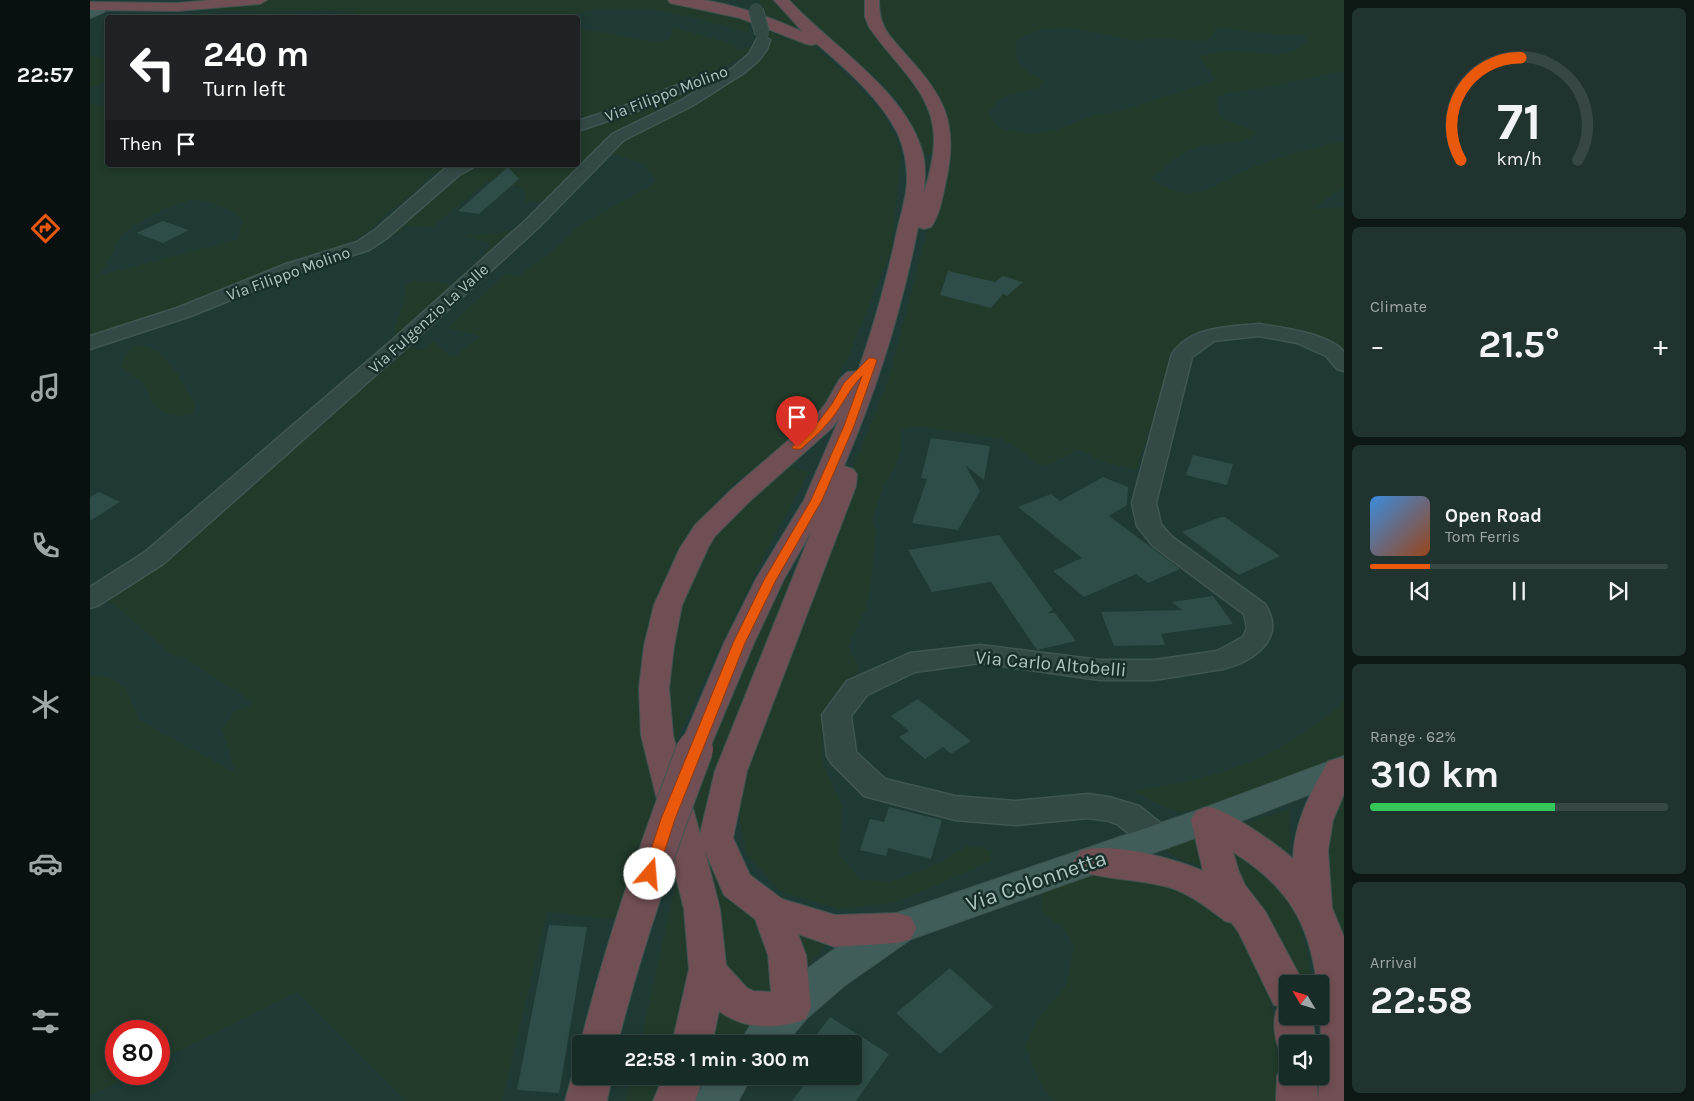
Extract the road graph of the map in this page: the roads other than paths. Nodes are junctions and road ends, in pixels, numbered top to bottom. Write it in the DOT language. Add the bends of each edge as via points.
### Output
graph roads {
  1 [pos="194,0"];
  2 [pos="260,0"];
  3 [pos="675,0"];
  4 [pos="781,0"];
  5 [pos="872,0"];
  6 [pos="756,5"];
  7 [pos="101,7"];
  8 [pos="133,7"];
  9 [pos="760,44"];
  10 [pos="836,52"];
  11 [pos="580,125"];
  12 [pos="462,167"];
  13 [pos="900,266"];
  14 [pos="90,343"];
  15 [pos="873,360"];
  16 [pos="1344,366"];
  17 [pos="849,426"];
  18 [pos="90,599"];
  19 [pos="1342,769"];
  20 [pos="1208,820"];
  21 [pos="1157,838"];
  22 [pos="1092,861"];
  23 [pos="770,910"];
  24 [pos="1316,915"];
  25 [pos="1252,922"];
  26 [pos="898,928"];
  27 [pos="708,969"];
  28 [pos="1280,975"];
  29 [pos="792,1006"];
  30 [pos="601,1035"];
  31 [pos="694,1035"];
  32 [pos="768,1035"];
  33 [pos="590,1085"];
  34 [pos="680,1085"];
  35 [pos="726,1085"];
  36 [pos="1297,1085"];
  37 [pos="586,1101"];
  38 [pos="674,1101"];
  39 [pos="715,1101"];
  40 [pos="1297,1101"];
  41 [pos="1339,1101"];
  1 -- 8 [label="highway"];
  2 -- 8 [label="highway"];
  3 -- 10 [label="highway" via="758,18"];
  4 -- 10 [label="highway"];
  5 -- 13 [label="highway" via="872,17 881,36 928,90 939,110 943,127 943,149 928,215"];
  6 -- 9 [label="street, bridge"];
  7 -- 8 [label="highway"];
  9 -- 11 [label="street, Via Filippo Molino" via="724,71"];
  9 -- 18 [label="street, Via Fulgenzio La Valle" via="739,70 687,103 618,137 532,224 397,346 154,558"];
  10 -- 13 [label="highway" via="889,105 907,135 914,155 914,194"];
  12 -- 14 [label="street, Via Filippo Molino" via="363,246 293,268 184,312"];
  13 -- 15 [label="highway"];
  15 -- 17 [label="highway"];
  15 -- 27 [label="highway" via="847,385 823,423 705,531 668,605 654,688 657,735 702,909"];
  16 -- 21 [label="street, Via Carlo Altobelli" via="1333,352 1303,338 1260,330 1208,336 1182,354 1144,503 1149,526 1162,540 1256,610 1260,628 1254,643 1223,660 1154,670 1100,670 980,654 910,663 857,688 836,715 842,756 875,788 954,808 1015,813 1088,806 1109,809 1128,815"];
  17 -- 23 [label="highway" via="843,486 731,771 716,838 737,885"];
  17 -- 30 [label="highway, bridge" via="817,500 770,580 739,643 695,749 622,956"];
  19 -- 20 [label="main road, Via Colonnetta"];
  19 -- 24 [label="highway" via="1325,797 1310,838"];
  20 -- 21 [label="main road, Via Colonnetta"];
  20 -- 24 [label="highway" via="1277,864 1307,897"];
  20 -- 25 [label="highway" via="1221,872 1231,894"];
  21 -- 22 [label="main road, Via Colonnetta"];
  22 -- 25 [label="highway" via="1176,874 1224,899"];
  22 -- 26 [label="main road, Via Colonnetta"];
  23 -- 26 [label="highway" via="835,932"];
  23 -- 29 [label="highway" via="787,955"];
  24 -- 41 [label="highway" via="1330,953 1340,1016 1342,1061"];
  25 -- 28 [label="highway"];
  26 -- 29 [label="main road, Via Colonnetta" via="865,946"];
  27 -- 29 [label="highway" via="720,987 750,1009 772,1010"];
  27 -- 31 [label="highway"];
  29 -- 32 [label="main road, Via Colonnetta"];
  33 -- 37 [label="highway"];
  34 -- 38 [label="highway"];
  35 -- 39 [label="main road"];
  36 -- 40 [label="highway"];
}
